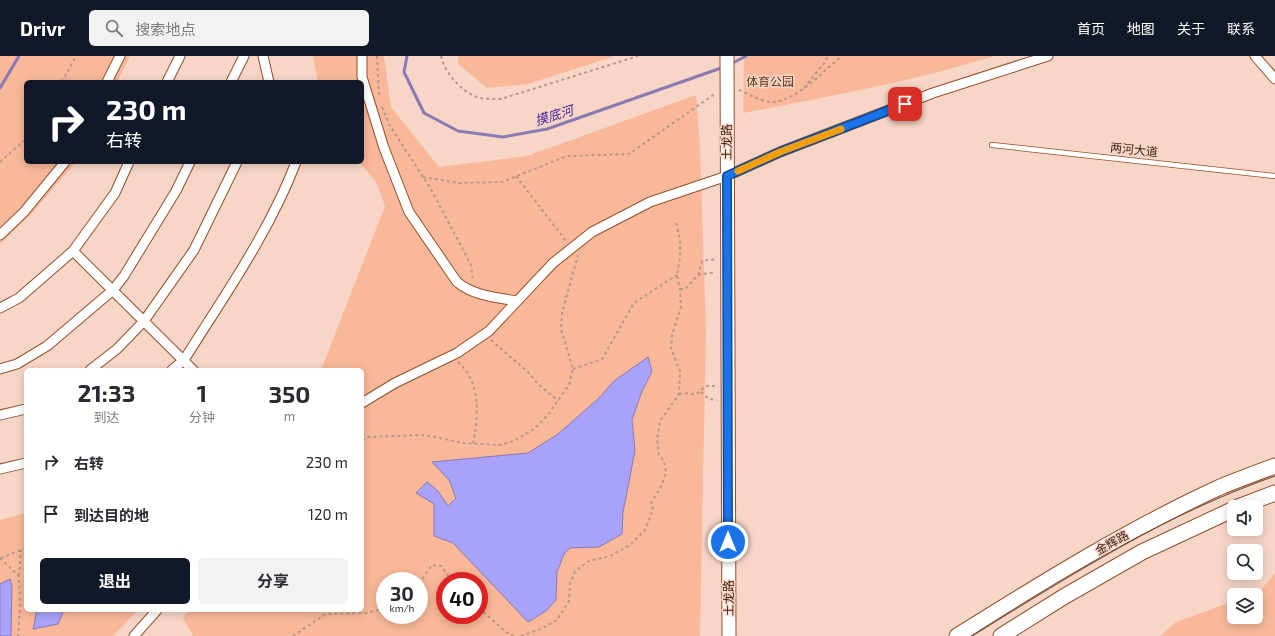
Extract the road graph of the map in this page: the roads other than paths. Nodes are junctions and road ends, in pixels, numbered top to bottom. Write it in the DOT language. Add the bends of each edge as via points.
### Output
graph roads {
  1 [pos="120,56"];
  2 [pos="180,56"];
  3 [pos="244,56"];
  4 [pos="263,56"];
  5 [pos="362,56"];
  6 [pos="727,56"];
  7 [pos="1048,56"];
  8 [pos="1255,56"];
  9 [pos="1275,79"];
  10 [pos="108,80"];
  11 [pos="169,80"];
  12 [pos="232,80"];
  13 [pos="269,80"];
  14 [pos="363,80"];
  15 [pos="364,83"];
  16 [pos="992,145"];
  17 [pos="63,164"];
  18 [pos="129,164"];
  19 [pos="189,164"];
  20 [pos="236,164"];
  21 [pos="295,164"];
  22 [pos="727,176"];
  23 [pos="1275,176"];
  24 [pos="0,236"];
  25 [pos="73,251"];
  26 [pos="113,290"];
  27 [pos="516,301"];
  28 [pos="0,308"];
  29 [pos="144,320"];
  30 [pos="184,360"];
  31 [pos="93,368"];
  32 [pos="174,368"];
  33 [pos="191,368"];
  34 [pos="0,369"];
  35 [pos="364,402"];
  36 [pos="24,409"];
  37 [pos="0,415"];
  38 [pos="24,463"];
  39 [pos="1275,466"];
  40 [pos="0,469"];
  41 [pos="1275,493"];
  42 [pos="1256,500"];
  43 [pos="1227,512"];
  44 [pos="155,612"];
  45 [pos="134,636"];
  46 [pos="729,636"];
  47 [pos="957,636"];
  48 [pos="1001,636"];
  1 -- 10 [label="street"];
  2 -- 11 [label="street"];
  3 -- 12 [label="street"];
  4 -- 13 [label="street"];
  5 -- 14 [label="street"];
  6 -- 22 [label="street, 土龙路"];
  7 -- 22 [label="street" via="933,93 780,152"];
  8 -- 9 [label="street"];
  15 -- 27 [label="street" via="384,148 409,212 457,282 474,292"];
  16 -- 23 [label="lane, 两河大道"];
  17 -- 24 [label="street" via="24,212"];
  18 -- 25 [label="street" via="115,193"];
  19 -- 26 [label="street" via="176,191"];
  20 -- 29 [label="street" via="194,250"];
  21 -- 30 [label="street" via="256,245"];
  22 -- 27 [label="street" via="650,202 592,232 553,263"];
  22 -- 46 [label="street, 土龙路"];
  25 -- 26 [label="street"];
  25 -- 28 [label="street" via="18,298"];
  26 -- 29 [label="street"];
  26 -- 34 [label="street" via="47,346 17,364"];
  27 -- 35 [label="street" via="484,334 452,356 395,383"];
  29 -- 30 [label="street"];
  29 -- 31 [label="street" via="117,349"];
  30 -- 32 [label="street"];
  30 -- 33 [label="street"];
  36 -- 37 [label="street"];
  38 -- 40 [label="street"];
  39 -- 47 [label="main road, 金辉路" via="1219,487 1157,518 1034,588"];
  41 -- 42 [label="main road"];
  43 -- 48 [label="main road, 金辉路" via="1142,552"];
  44 -- 45 [label="street"];
}
